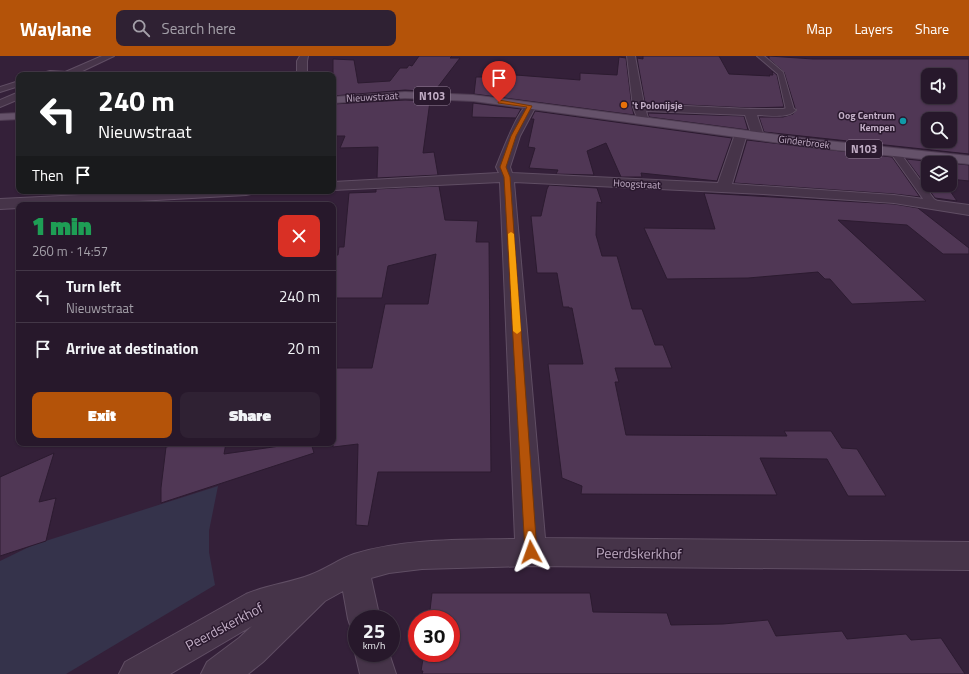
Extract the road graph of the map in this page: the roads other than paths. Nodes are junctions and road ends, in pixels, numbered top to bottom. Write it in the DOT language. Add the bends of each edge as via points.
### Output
graph roads {
  1 [pos="110,56"];
  2 [pos="304,56"];
  3 [pos="631,56"];
  4 [pos="760,56"];
  5 [pos="74,72"];
  6 [pos="302,72"];
  7 [pos="16,84"];
  8 [pos="0,90"];
  9 [pos="16,96"];
  10 [pos="336,100"];
  11 [pos="0,104"];
  12 [pos="530,106"];
  13 [pos="639,107"];
  14 [pos="790,110"];
  15 [pos="750,112"];
  16 [pos="16,116"];
  17 [pos="0,117"];
  18 [pos="643,121"];
  19 [pos="741,134"];
  20 [pos="758,136"];
  21 [pos="895,152"];
  22 [pos="969,160"];
  23 [pos="507,177"];
  24 [pos="336,186"];
  25 [pos="723,189"];
  26 [pos="189,194"];
  27 [pos="38,202"];
  28 [pos="16,203"];
  29 [pos="0,204"];
  30 [pos="940,207"];
  31 [pos="969,210"];
  32 [pos="969,226"];
  33 [pos="531,552"];
  34 [pos="969,556"];
  35 [pos="354,568"];
  36 [pos="316,589"];
  37 [pos="362,610"];
  38 [pos="375,662"];
  39 [pos="137,674"];
  40 [pos="219,674"];
  41 [pos="378,674"];
  1 -- 5 [label="street"];
  2 -- 6 [label="street"];
  3 -- 13 [label="street"];
  4 -- 14 [label="lane" via="781,73"];
  7 -- 8 [label="lane"];
  9 -- 11 [label="street"];
  10 -- 12 [label="main road, Nieuwstraat / N103" via="405,95 440,96"];
  12 -- 18 [label="main road, Ginderbroek / N103"];
  12 -- 23 [label="street" via="514,136 503,167"];
  13 -- 15 [label="street"];
  13 -- 18 [label="street"];
  14 -- 15 [label="street"];
  15 -- 20 [label="street"];
  16 -- 17 [label="main road"];
  18 -- 19 [label="main road, Ginderbroek / N103"];
  19 -- 20 [label="main road, Ginderbroek / N103"];
  19 -- 25 [label="street"];
  20 -- 21 [label="main road, Ginderbroek / N103"];
  21 -- 22 [label="main road, Ginderbroek / N103"];
  21 -- 30 [label="lane" via="930,201"];
  23 -- 24 [label="street, Hoogstraat"];
  23 -- 25 [label="street, Hoogstraat"];
  23 -- 33 [label="street"];
  25 -- 30 [label="street, Hoogstraat" via="894,199"];
  26 -- 27 [label="street"];
  28 -- 29 [label="street"];
  30 -- 31 [label="street, Hoogstraat"];
  30 -- 32 [label="street, Hoogstraat"];
  33 -- 34 [label="street, Peerdskerkhof"];
  33 -- 35 [label="street, Peerdskerkhof" via="422,555"];
  35 -- 36 [label="street, Peerdskerkhof"];
  35 -- 37 [label="street"];
  36 -- 39 [label="street, Peerdskerkhof" via="257,606"];
  36 -- 40 [label="street, Peerdskerkhof" via="251,650"];
  38 -- 41 [label="street"];
}
